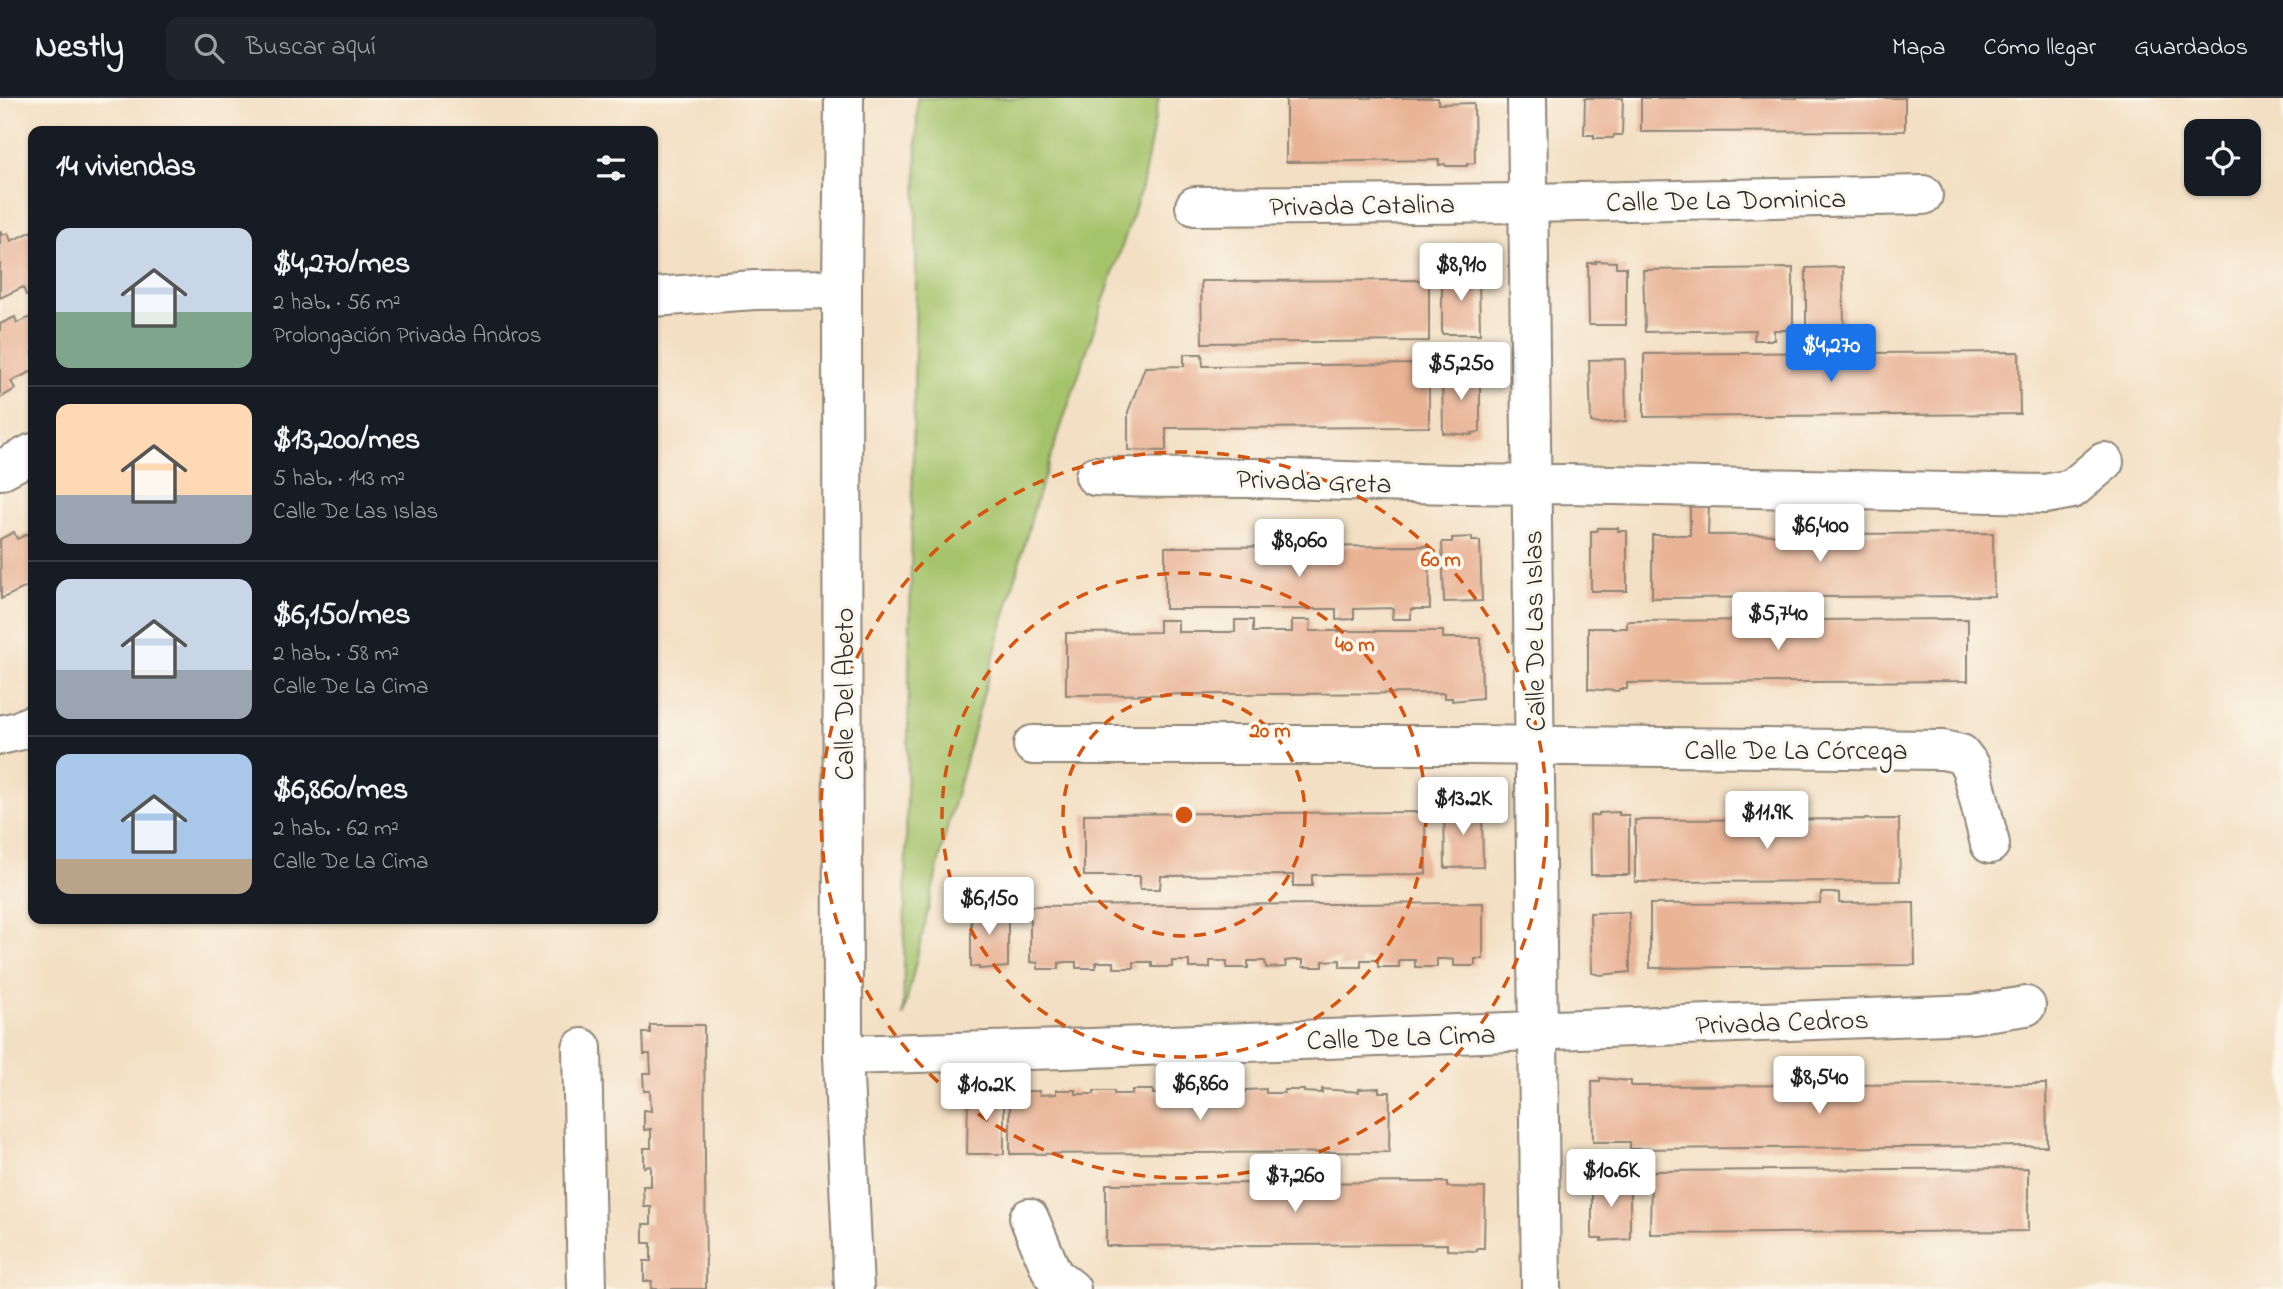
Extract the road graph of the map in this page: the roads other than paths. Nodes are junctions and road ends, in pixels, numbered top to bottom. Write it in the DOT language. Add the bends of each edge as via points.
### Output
graph roads {
  1 [pos="844,98"];
  2 [pos="1527,98"];
  3 [pos="1923,195"];
  4 [pos="1528,203"];
  5 [pos="1195,206"];
  6 [pos="842,289"];
  7 [pos="658,297"];
  8 [pos="28,456"];
  9 [pos="2104,462"];
  10 [pos="0,470"];
  11 [pos="1096,476"];
  12 [pos="1532,485"];
  13 [pos="28,726"];
  14 [pos="0,736"];
  15 [pos="1033,745"];
  16 [pos="1535,747"];
  17 [pos="1990,844"];
  18 [pos="2026,1006"];
  19 [pos="1538,1031"];
  20 [pos="582,1048"];
  21 [pos="843,1055"];
  22 [pos="1029,1218"];
  23 [pos="587,1289"];
  24 [pos="854,1289"];
  25 [pos="1072,1289"];
  26 [pos="1541,1289"];
  1 -- 6 [label="street, Calle Del Abeto"];
  2 -- 4 [label="street, Calle De Las Islas"];
  3 -- 4 [label="street, Calle De La Dominica"];
  4 -- 5 [label="street, Privada Catalina"];
  4 -- 12 [label="street, Calle De Las Islas"];
  6 -- 7 [label="street"];
  6 -- 21 [label="street, Calle Del Abeto"];
  8 -- 10 [label="street"];
  9 -- 12 [label="street, Privada Greta" via="2072,489 2045,495"];
  11 -- 12 [label="street, Privada Greta"];
  12 -- 16 [label="street, Calle De Las Islas"];
  13 -- 14 [label="street"];
  15 -- 16 [label="street, Calle De La Córcega"];
  16 -- 17 [label="street, Calle De La Córcega" via="1943,750 1961,754 1971,767"];
  16 -- 19 [label="street, Calle De Las Islas"];
  18 -- 19 [label="street, Privada Cedros" via="1972,1014"];
  19 -- 21 [label="street, Calle De La Cima"];
  19 -- 26 [label="street, Calle De Las Islas"];
  20 -- 23 [label="street"];
  21 -- 24 [label="street, Calle Del Abeto"];
  22 -- 25 [label="street" via="1053,1275"];
}
